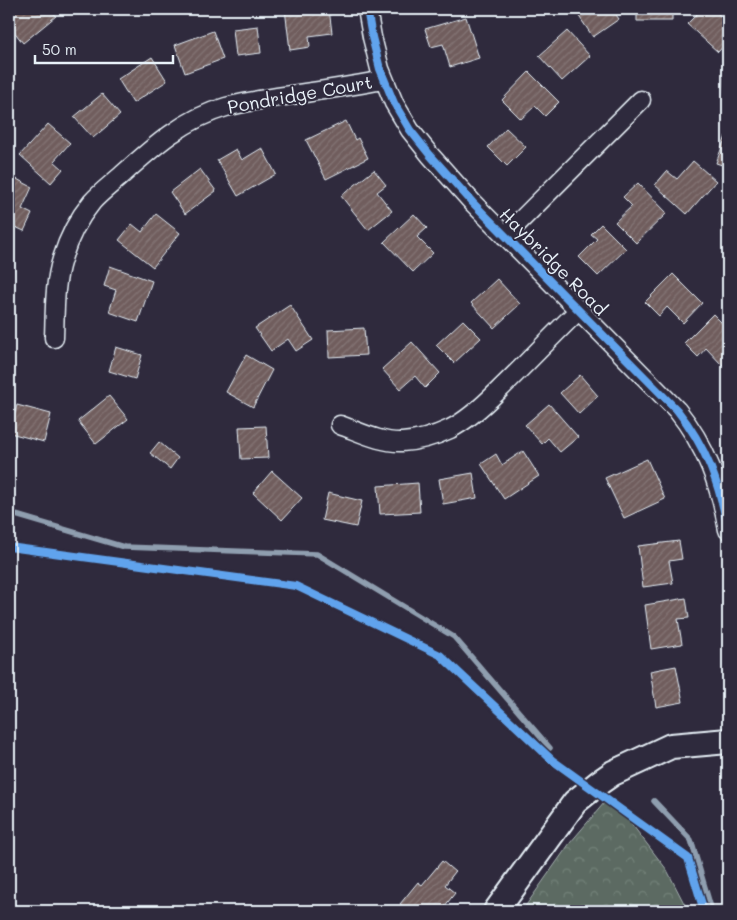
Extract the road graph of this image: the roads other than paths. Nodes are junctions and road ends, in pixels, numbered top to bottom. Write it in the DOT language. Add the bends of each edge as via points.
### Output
graph roads {
  1 [pos="368,9"];
  2 [pos="384,80"];
  3 [pos="641,100"];
  4 [pos="506,236"];
  5 [pos="579,310"];
  6 [pos="54,338"];
  7 [pos="340,424"];
  8 [pos="728,530"];
  9 [pos="728,741"];
  10 [pos="496,911"];
  1 -- 2 [label="street, Haybridge Road"];
  2 -- 4 [label="street, Haybridge Road" via="410,130"];
  2 -- 6 [label="street, Pondridge Court" via="226,107 178,128 92,202 79,220 61,260"];
  3 -- 4 [label="street"];
  4 -- 5 [label="street, Haybridge Road"];
  5 -- 7 [label="street" via="513,377 451,429 427,438 401,442 378,439"];
  5 -- 8 [label="street, Haybridge Road" via="685,420 716,479"];
  9 -- 10 [label="main road" via="671,746 600,782 575,802"];
}
